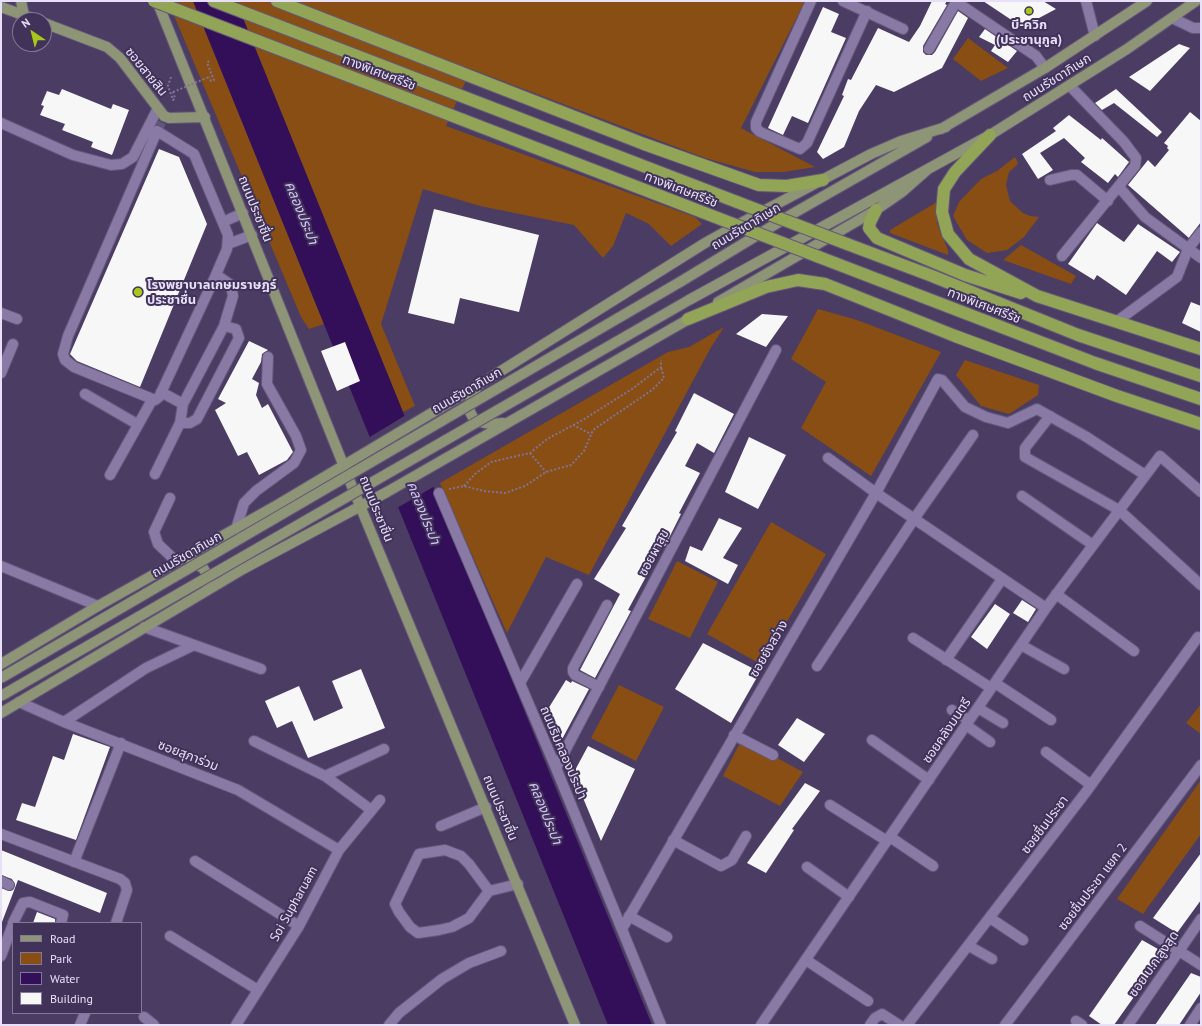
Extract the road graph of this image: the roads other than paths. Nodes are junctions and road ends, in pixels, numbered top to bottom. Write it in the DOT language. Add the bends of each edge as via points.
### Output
graph roads {
  1 [pos="21,1"];
  2 [pos="154,1"];
  3 [pos="157,1"];
  4 [pos="214,1"];
  5 [pos="277,1"];
  6 [pos="811,1"];
  7 [pos="843,1"];
  8 [pos="955,1"];
  9 [pos="1086,1"];
  10 [pos="1147,1"];
  11 [pos="1196,1"];
  12 [pos="1,7"];
  13 [pos="866,11"];
  14 [pos="14,12"];
  15 [pos="23,12"];
  16 [pos="1172,18"];
  17 [pos="52,26"];
  18 [pos="1201,28"];
  19 [pos="903,29"];
  20 [pos="1095,36"];
  21 [pos="929,49"];
  22 [pos="1045,68"];
  23 [pos="1070,86"];
  24 [pos="158,108"];
  25 [pos="205,117"];
  26 [pos="1,123"];
  27 [pos="946,127"];
  28 [pos="990,135"];
  29 [pos="927,170"];
  30 [pos="823,180"];
  31 [pos="1050,180"];
  32 [pos="1119,187"];
  33 [pos="1108,201"];
  34 [pos="876,210"];
  35 [pos="243,213"];
  36 [pos="223,222"];
  37 [pos="1201,232"];
  38 [pos="252,235"];
  39 [pos="228,244"];
  40 [pos="1188,249"];
  41 [pos="1062,256"];
  42 [pos="1201,258"];
  43 [pos="215,277"];
  44 [pos="1037,296"];
  45 [pos="1,313"];
  46 [pos="17,319"];
  47 [pos="688,319"];
  48 [pos="1116,322"];
  49 [pos="224,326"];
  50 [pos="13,344"];
  51 [pos="1201,349"];
  52 [pos="776,350"];
  53 [pos="268,357"];
  54 [pos="1,373"];
  55 [pos="1201,376"];
  56 [pos="477,386"];
  57 [pos="161,392"];
  58 [pos="85,394"];
  59 [pos="1201,399"];
  60 [pos="152,400"];
  61 [pos="183,404"];
  62 [pos="1050,416"];
  63 [pos="180,423"];
  64 [pos="505,423"];
  65 [pos="137,424"];
  66 [pos="1201,424"];
  67 [pos="973,435"];
  68 [pos="828,458"];
  69 [pos="345,465"];
  70 [pos="155,474"];
  71 [pos="110,475"];
  72 [pos="1145,475"];
  73 [pos="1201,492"];
  74 [pos="439,493"];
  75 [pos="876,493"];
  76 [pos="1022,496"];
  77 [pos="170,498"];
  78 [pos="360,505"];
  79 [pos="1119,510"];
  80 [pos="914,519"];
  81 [pos="236,529"];
  82 [pos="1093,545"];
  83 [pos="178,562"];
  84 [pos="1,566"];
  85 [pos="1002,579"];
  86 [pos="576,584"];
  87 [pos="1201,585"];
  88 [pos="1056,594"];
  89 [pos="195,597"];
  90 [pos="607,605"];
  91 [pos="98,606"];
  92 [pos="1046,608"];
  93 [pos="144,627"];
  94 [pos="1198,637"];
  95 [pos="913,638"];
  96 [pos="194,645"];
  97 [pos="1021,645"];
  98 [pos="1134,651"];
  99 [pos="946,660"];
  100 [pos="1,664"];
  101 [pos="817,666"];
  102 [pos="261,669"];
  103 [pos="1064,669"];
  104 [pos="1,678"];
  105 [pos="520,683"];
  106 [pos="993,685"];
  107 [pos="599,687"];
  108 [pos="1,696"];
  109 [pos="19,702"];
  110 [pos="978,708"];
  111 [pos="952,710"];
  112 [pos="1,713"];
  113 [pos="1051,720"];
  114 [pos="64,722"];
  115 [pos="968,722"];
  116 [pos="1003,723"];
  117 [pos="734,735"];
  118 [pos="872,740"];
  119 [pos="254,741"];
  120 [pos="990,742"];
  121 [pos="121,743"];
  122 [pos="384,749"];
  123 [pos="1046,752"];
  124 [pos="773,755"];
  125 [pos="1201,766"];
  126 [pos="556,768"];
  127 [pos="325,776"];
  128 [pos="929,780"];
  129 [pos="1091,785"];
  130 [pos="380,800"];
  131 [pos="830,805"];
  132 [pos="486,807"];
  133 [pos="370,810"];
  134 [pos="440,826"];
  135 [pos="1,834"];
  136 [pos="746,836"];
  137 [pos="888,839"];
  138 [pos="673,840"];
  139 [pos="339,850"];
  140 [pos="195,861"];
  141 [pos="74,862"];
  142 [pos="933,866"];
  143 [pos="807,868"];
  144 [pos="518,884"];
  145 [pos="489,891"];
  146 [pos="849,897"];
  147 [pos="629,916"];
  148 [pos="990,918"];
  149 [pos="1201,919"];
  150 [pos="14,922"];
  151 [pos="61,922"];
  152 [pos="116,922"];
  153 [pos="299,926"];
  154 [pos="1140,926"];
  155 [pos="12,927"];
  156 [pos="622,929"];
  157 [pos="170,936"];
  158 [pos="667,937"];
  159 [pos="1023,940"];
  160 [pos="969,946"];
  161 [pos="501,951"];
  162 [pos="1178,951"];
  163 [pos="1,956"];
  164 [pos="992,959"];
  165 [pos="806,960"];
  166 [pos="1201,965"];
  167 [pos="258,990"];
  168 [pos="868,1001"];
  169 [pos="1201,1008"];
  170 [pos="85,1014"];
  171 [pos="144,1017"];
  172 [pos="80,1025"];
  173 [pos="154,1025"];
  174 [pos="236,1025"];
  175 [pos="389,1025"];
  176 [pos="575,1025"];
  177 [pos="660,1025"];
  178 [pos="761,1025"];
  179 [pos="870,1025"];
  180 [pos="898,1025"];
  181 [pos="907,1025"];
  182 [pos="1005,1025"];
  183 [pos="1128,1025"];
  184 [pos="1190,1025"];
  1 -- 15 [label="main road"];
  2 -- 59 [label="highway, ทางพิเศษศรีรัช, bridge" via="1016,334"];
  3 -- 25 [label="main road, ถนนประชาชื่น"];
  4 -- 55 [label="highway, ทางพิเศษศรีรัช, bridge" via="926,273 1078,335"];
  5 -- 30 [label="highway" via="644,144 759,185 787,186"];
  6 -- 13 [label="street" via="756,122 756,128 760,132 800,149 807,143"];
  7 -- 13 [label="street"];
  8 -- 21 [label="street"];
  8 -- 22 [label="street" via="1036,56"];
  9 -- 20 [label="street"];
  10 -- 20 [label="main road, ถนนรัชดาภิเษก"];
  11 -- 16 [label="main road, ถนนรัชดาภิเษก"];
  12 -- 14 [label="main road"];
  13 -- 19 [label="street"];
  16 -- 18 [label="street" via="1193,28"];
  16 -- 23 [label="main road, ถนนรัชดาภิเษก"];
  17 -- 24 [label="main road, ซอยสายสิน" via="108,47 120,58"];
  20 -- 22 [label="main road, ถนนรัชดาภิเษก"];
  22 -- 27 [label="main road, ถนนรัชดาภิเษก"];
  23 -- 28 [label="main road, ถนนรัชดาภิเษก"];
  23 -- 32 [label="street" via="1136,158 1135,166"];
  24 -- 25 [label="main road, ซอยสายสิน" via="169,118"];
  24 -- 26 [label="street" via="133,157 122,164 111,165 73,155"];
  25 -- 35 [label="main road, ถนนประชาชื่น"];
  27 -- 30 [label="main road, ถนนรัชดาภิเษก" via="901,141"];
  27 -- 104 [label="main road, ถนนรัชดาภิเษก, bridge" via="794,213"];
  28 -- 29 [label="main road, ถนนรัชดาภิเษก"];
  28 -- 44 [label="highway" via="955,172 944,190 942,212 948,234 969,259"];
  29 -- 34 [label="main road, ถนนรัชดาภิเษก"];
  29 -- 108 [label="main road, ถนนรัชดาภิเษก, bridge" via="689,300"];
  30 -- 56 [label="main road, ถนนรัชดาภิเษก" via="705,243"];
  31 -- 33 [label="street" via="1076,175"];
  32 -- 33 [label="street"];
  32 -- 40 [label="street" via="1145,217"];
  33 -- 41 [label="street"];
  34 -- 44 [label="highway" via="870,228 877,238 964,275"];
  34 -- 47 [label="main road, ถนนรัชดาภิเษก"];
  35 -- 36 [label="street"];
  35 -- 38 [label="main road, ถนนประชาชื่น"];
  36 -- 39 [label="street"];
  36 -- 60 [label="street" via="194,154 157,132 68,336 63,354 65,360 74,367"];
  37 -- 40 [label="street"];
  38 -- 39 [label="street"];
  38 -- 69 [label="main road, ถนนประชาชื่น"];
  39 -- 43 [label="street"];
  40 -- 42 [label="street"];
  40 -- 48 [label="street" via="1177,277"];
  43 -- 49 [label="street" via="226,281 232,290"];
  43 -- 57 [label="street"];
  44 -- 48 [label="highway"];
  45 -- 46 [label="street"];
  47 -- 64 [label="main road, ถนนรัชดาภิเษก"];
  47 -- 66 [label="highway" via="766,287 798,280 825,284 955,336"];
  48 -- 51 [label="highway"];
  49 -- 61 [label="street"];
  49 -- 63 [label="street" via="236,329 239,338 197,419 190,423"];
  50 -- 54 [label="street"];
  52 -- 107 [label="street, ซอยผาสุข"];
  53 -- 81 [label="street" via="267,384 301,450 294,463 244,503"];
  56 -- 64 [label="main road" via="469,404 475,421"];
  56 -- 69 [label="main road, ถนนรัชดาภิเษก"];
  57 -- 60 [label="street" via="159,397"];
  57 -- 61 [label="street"];
  58 -- 65 [label="street"];
  60 -- 65 [label="street"];
  61 -- 63 [label="street"];
  62 -- 72 [label="street" via="1086,436"];
  62 -- 75 [label="street, ซอยยังสว่าง" via="1037,409 1008,423 986,417 965,407 942,380 938,379"];
  62 -- 79 [label="street" via="1025,448 1025,456"];
  63 -- 70 [label="street"];
  64 -- 78 [label="main road, ถนนรัชดาภิเษก"];
  65 -- 71 [label="street"];
  67 -- 80 [label="street"];
  68 -- 75 [label="street"];
  69 -- 78 [label="main road, ถนนประชาชื่น"];
  69 -- 81 [label="main road, ถนนรัชดาภิเษก"];
  72 -- 73 [label="street, ซอยคลังมนตรี" via="1160,456"];
  72 -- 79 [label="street, ซอยคลังมนตรี"];
  74 -- 105 [label="street, ถนนริมคลองประปา"];
  75 -- 80 [label="street"];
  75 -- 117 [label="street, ซอยยังสว่าง"];
  76 -- 82 [label="street"];
  77 -- 83 [label="street" via="154,532 158,544"];
  78 -- 89 [label="main road, ถนนรัชดาภิเษก"];
  78 -- 132 [label="main road, ถนนประชาชื่น"];
  79 -- 82 [label="street, ซอยคลังมนตรี"];
  79 -- 87 [label="street"];
  80 -- 85 [label="street"];
  80 -- 101 [label="street"];
  81 -- 83 [label="main road, ถนนรัชดาภิเษก"];
  82 -- 88 [label="street, ซอยคลังมนตรี"];
  83 -- 89 [label="main road" via="194,562 203,568 208,576 208,585"];
  83 -- 91 [label="main road, ถนนรัชดาภิเษก"];
  84 -- 91 [label="street"];
  85 -- 92 [label="street"];
  85 -- 99 [label="street"];
  86 -- 105 [label="street"];
  88 -- 92 [label="street, ซอยคลังมนตรี"];
  88 -- 98 [label="street"];
  89 -- 93 [label="main road, ถนนรัชดาภิเษก"];
  90 -- 107 [label="street" via="573,668 575,675"];
  91 -- 100 [label="main road, ถนนรัชดาภิเษก"];
  92 -- 97 [label="street, ซอยคลังมนตรี"];
  93 -- 96 [label="street"];
  93 -- 109 [label="main road, ถนนรัชดาภิเษก"];
  94 -- 129 [label="street, ซอยชื่นประชา"];
  95 -- 99 [label="street"];
  96 -- 102 [label="street"];
  96 -- 114 [label="street" via="146,668"];
  97 -- 103 [label="street"];
  97 -- 106 [label="street, ซอยคลังมนตรี"];
  99 -- 106 [label="street"];
  105 -- 126 [label="street, ถนนริมคลองประปา"];
  106 -- 110 [label="street, ซอยคลังมนตรี"];
  106 -- 113 [label="street"];
  107 -- 126 [label="street, ซอยผาสุข"];
  109 -- 112 [label="main road, ถนนรัชดาภิเษก"];
  109 -- 114 [label="street, ซอยสุภาร่วม"];
  110 -- 115 [label="street, ซอยคลังมนตรี"];
  110 -- 116 [label="street"];
  111 -- 115 [label="street"];
  114 -- 121 [label="street, ซอยสุภาร่วม"];
  115 -- 120 [label="street"];
  115 -- 128 [label="street, ซอยคลังมนตรี"];
  117 -- 124 [label="street"];
  117 -- 138 [label="street, ซอยยังสว่าง"];
  118 -- 128 [label="street"];
  119 -- 127 [label="street"];
  121 -- 139 [label="street, ซอยสุภาร่วม" via="238,790"];
  121 -- 141 [label="street"];
  122 -- 127 [label="street"];
  123 -- 129 [label="street"];
  125 -- 182 [label="street, ซอยชื่นประชา แยก 2"];
  126 -- 156 [label="street, ถนนริมคลองประปา"];
  127 -- 133 [label="street"];
  128 -- 137 [label="street, ซอยคลังมนตรี"];
  129 -- 148 [label="street, ซอยชื่นประชา"];
  130 -- 133 [label="street, Soi Supharuam"];
  131 -- 137 [label="street"];
  132 -- 134 [label="street"];
  132 -- 144 [label="main road, ถนนประชาชื่น"];
  133 -- 139 [label="street, Soi Supharuam"];
  135 -- 141 [label="street"];
  136 -- 138 [label="street" via="732,860 721,866"];
  137 -- 142 [label="street"];
  137 -- 146 [label="street, ซอยคลังมนตรี"];
  138 -- 147 [label="street, ซอยยังสว่าง"];
  139 -- 153 [label="street, Soi Supharuam"];
  140 -- 153 [label="street"];
  141 -- 152 [label="street" via="125,883 127,890"];
  143 -- 146 [label="street"];
  144 -- 145 [label="street"];
  144 -- 176 [label="main road, ถนนประชาชื่น"];
  145 -- 145 [label="street" via="470,918 439,930 418,932 410,927 395,904 419,854 445,850 461,856"];
  146 -- 165 [label="street, ซอยคลังมนตรี"];
  147 -- 156 [label="street, ซอยยังสว่าง"];
  147 -- 158 [label="street"];
  148 -- 159 [label="street"];
  148 -- 160 [label="street, ซอยชื่นประชา"];
  149 -- 162 [label="street, ซอย บ.ก.สูงสุด"];
  150 -- 151 [label="street" via="23,903 30,902 63,915"];
  153 -- 167 [label="street, Soi Supharuam"];
  154 -- 162 [label="street"];
  155 -- 163 [label="street"];
  156 -- 177 [label="street, ถนนริมคลองประปา"];
  157 -- 167 [label="street"];
  160 -- 164 [label="street"];
  160 -- 181 [label="street, ซอยชื่นประชา"];
  161 -- 175 [label="street" via="469,963 442,978"];
  162 -- 166 [label="street"];
  162 -- 183 [label="street, ซอย บ.ก.สูงสุด"];
  165 -- 168 [label="street"];
  165 -- 178 [label="street, ซอยคลังมนตรี"];
  167 -- 174 [label="street, Soi Supharuam"];
  169 -- 184 [label="street"];
  170 -- 172 [label="street"];
  171 -- 173 [label="street"];
  179 -- 180 [label="street" via="882,1014"];
}
